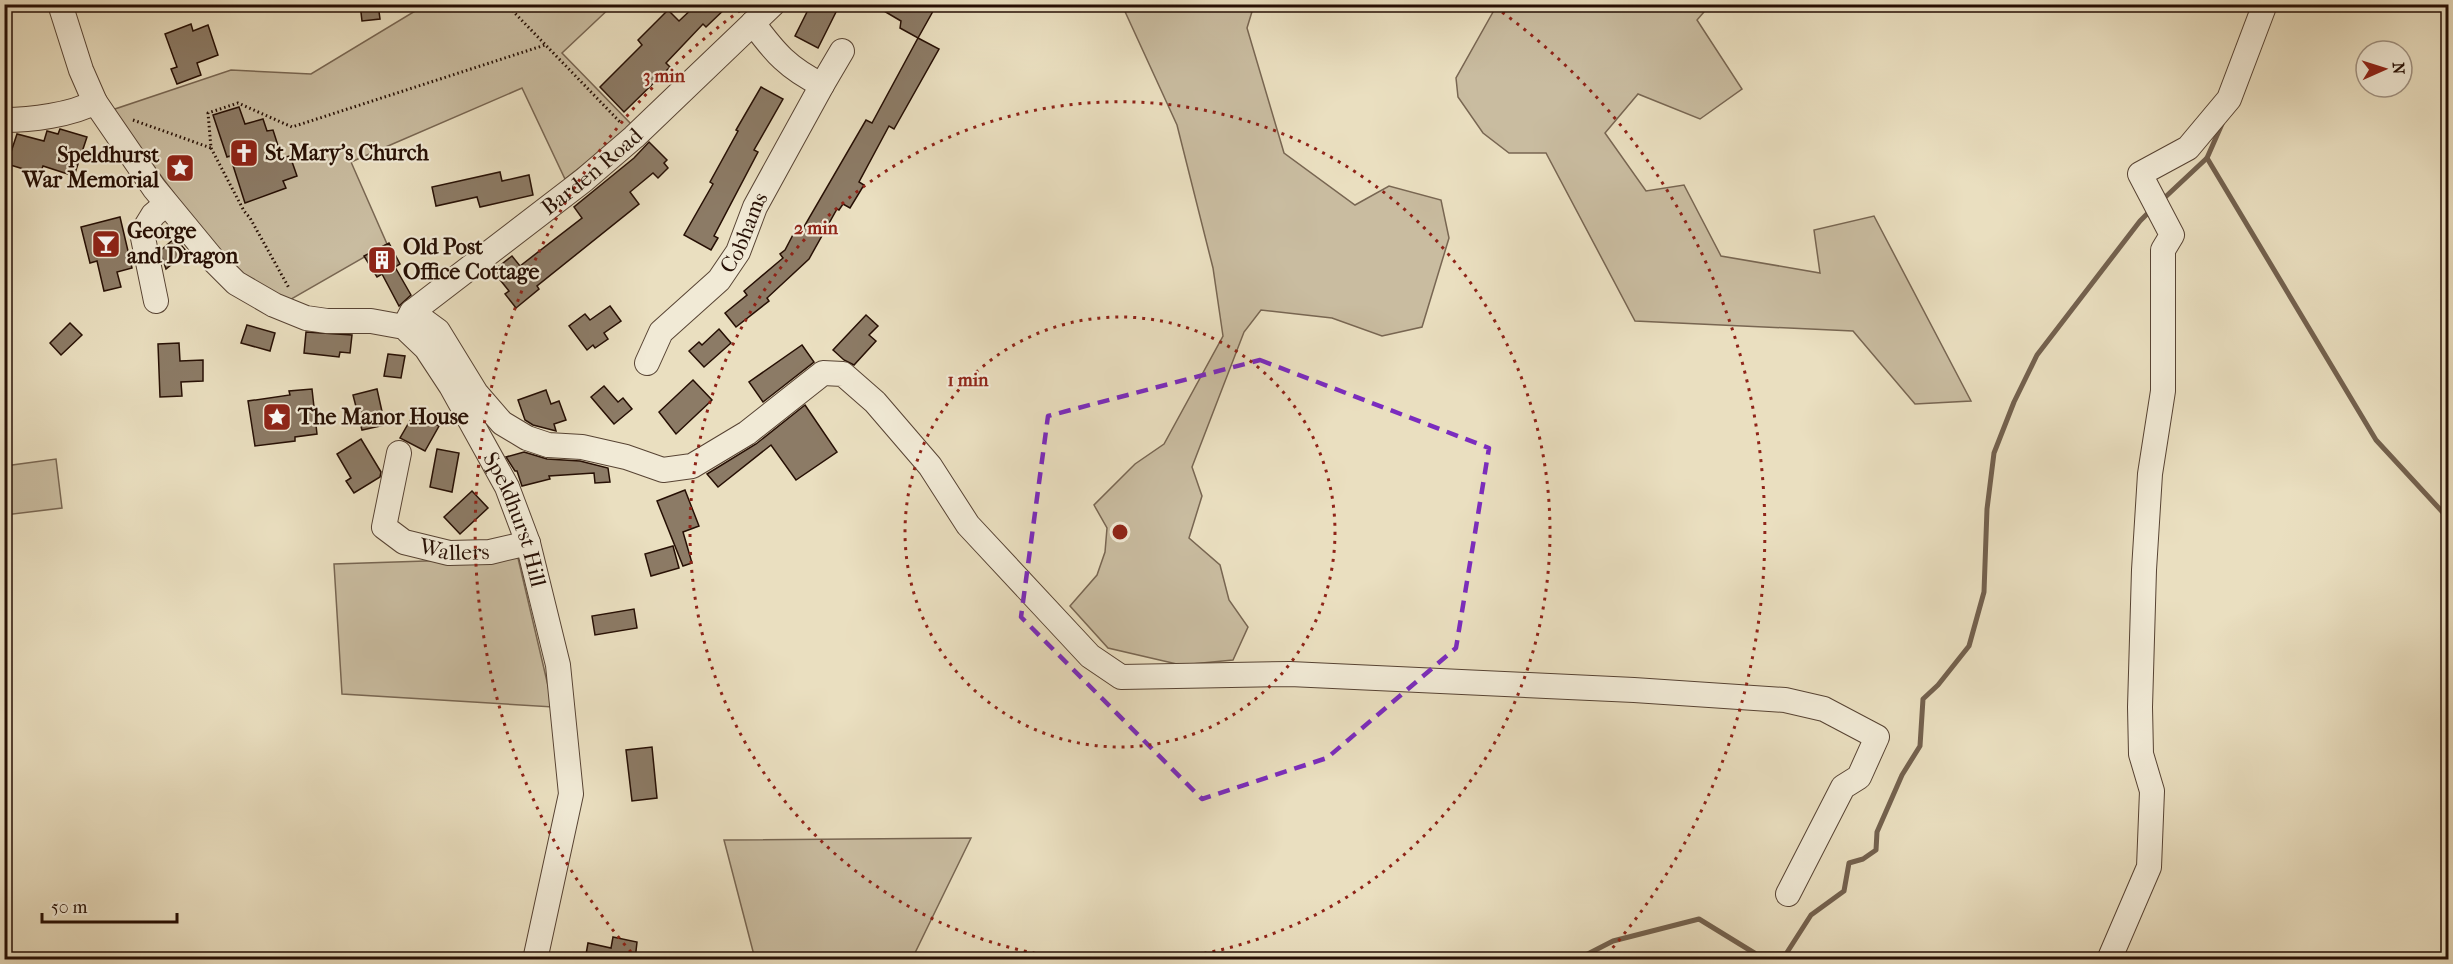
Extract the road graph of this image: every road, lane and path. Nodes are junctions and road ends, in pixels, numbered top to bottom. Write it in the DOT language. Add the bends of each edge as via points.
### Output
graph roads {
  1 [pos="60,4"];
  2 [pos="506,4"];
  3 [pos="773,4"];
  4 [pos="2265,4"];
  5 [pos="753,23"];
  6 [pos="545,45"];
  7 [pos="842,51"];
  8 [pos="822,85"];
  9 [pos="95,102"];
  10 [pos="123,117"];
  11 [pos="4,120"];
  12 [pos="634,136"];
  13 [pos="211,148"];
  14 [pos="166,204"];
  15 [pos="156,300"];
  16 [pos="306,318"];
  17 [pos="408,320"];
  18 [pos="647,363"];
  19 [pos="399,453"];
  20 [pos="528,543"];
  21 [pos="1788,894"];
  22 [pos="535,960"];
  23 [pos="2109,960"];
  1 -- 9 [label="street"];
  2 -- 6 [label="path"];
  3 -- 5 [label="street, Barden Road"];
  4 -- 23 [label="street" via="2229,99 2188,148 2140,174 2172,235 2163,250 2163,392 2150,474 2144,581 2141,754 2152,790 2149,867"];
  5 -- 8 [label="street" via="773,51"];
  5 -- 12 [label="street, Barden Road"];
  6 -- 12 [label="path"];
  6 -- 13 [label="path" via="292,127 238,103 208,113"];
  7 -- 8 [label="street, Cobhams"];
  8 -- 18 [label="street, Cobhams" via="755,207 738,252 719,280 661,332"];
  9 -- 11 [label="street" via="85,108"];
  9 -- 14 [label="street"];
  10 -- 13 [label="path"];
  12 -- 17 [label="street, Barden Road"];
  13 -- 16 [label="path"];
  14 -- 15 [label="street" via="153,215 142,233"];
  14 -- 16 [label="street" via="236,283"];
  16 -- 17 [label="street"];
  17 -- 20 [label="street, Speldhurst Hill" via="475,426 507,487"];
  17 -- 21 [label="street" via="438,331 476,393 502,423 527,438 548,445 582,447 663,470 692,466 747,433 823,373 843,374 875,402 930,466 968,525 1090,656 1120,677 1290,674 1785,700 1824,709 1877,737 1859,777 1843,787"];
  19 -- 20 [label="street, Wallers" via="384,527 404,542 448,553 490,552"];
  20 -- 22 [label="street, Speldhurst Hill" via="558,665 571,794"];
}
